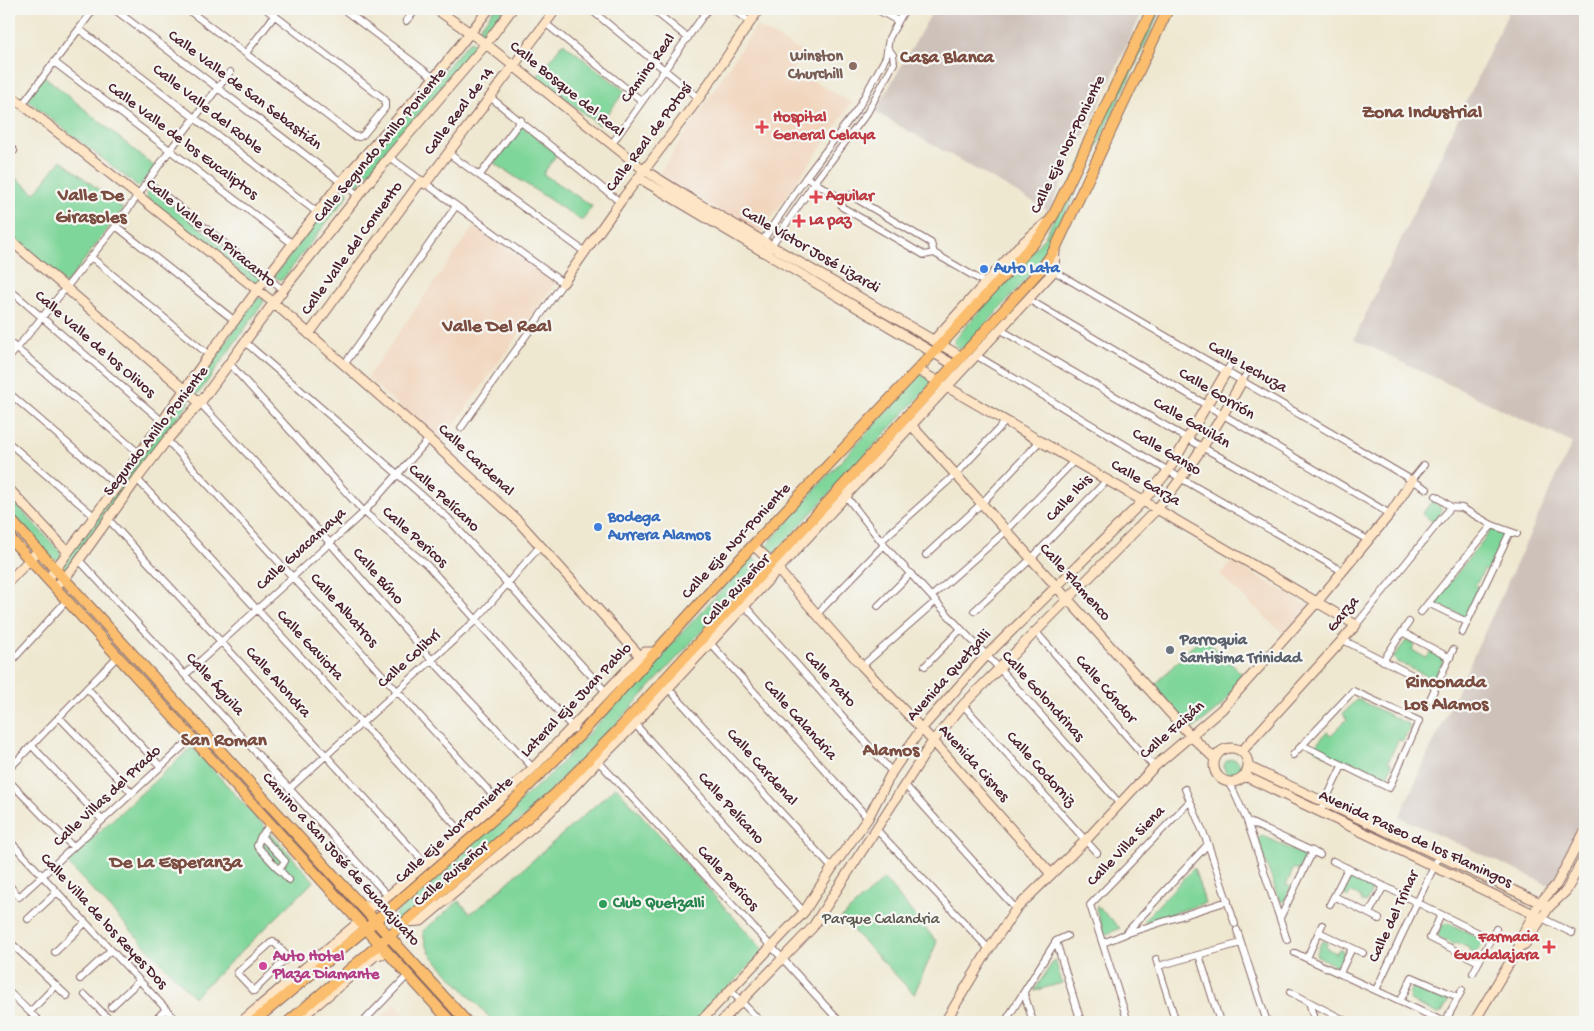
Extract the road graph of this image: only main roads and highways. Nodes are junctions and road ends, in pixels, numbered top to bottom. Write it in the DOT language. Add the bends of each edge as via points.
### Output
graph roads {
  1 [pos="436,9"];
  2 [pos="489,9"];
  3 [pos="512,9"];
  4 [pos="556,9"];
  5 [pos="759,9"];
  6 [pos="1152,9"];
  7 [pos="1168,9"];
  8 [pos="468,34"];
  9 [pos="486,44"];
  10 [pos="513,66"];
  11 [pos="11,95"];
  12 [pos="641,174"];
  13 [pos="423,183"];
  14 [pos="9,240"];
  15 [pos="1055,249"];
  16 [pos="562,283"];
  17 [pos="257,291"];
  18 [pos="274,303"];
  19 [pos="309,334"];
  20 [pos="936,346"];
  21 [pos="958,361"];
  22 [pos="918,370"];
  23 [pos="1226,372"];
  24 [pos="1242,381"];
  25 [pos="943,384"];
  26 [pos="185,390"];
  27 [pos="200,403"];
  28 [pos="912,426"];
  29 [pos="1412,480"];
  30 [pos="9,489"];
  31 [pos="1143,501"];
  32 [pos="1157,509"];
  33 [pos="9,518"];
  34 [pos="9,537"];
  35 [pos="753,545"];
  36 [pos="38,551"];
  37 [pos="68,552"];
  38 [pos="30,560"];
  39 [pos="774,567"];
  40 [pos="56,570"];
  41 [pos="64,579"];
  42 [pos="9,581"];
  43 [pos="51,583"];
  44 [pos="1056,587"];
  45 [pos="1068,598"];
  46 [pos="1317,602"];
  47 [pos="1356,625"];
  48 [pos="657,652"];
  49 [pos="640,656"];
  50 [pos="921,729"];
  51 [pos="576,731"];
  52 [pos="1190,735"];
  53 [pos="933,741"];
  54 [pos="1242,751"];
  55 [pos="595,758"];
  56 [pos="1215,759"];
  57 [pos="1249,768"];
  58 [pos="1245,776"];
  59 [pos="1322,808"];
  60 [pos="1585,831"];
  61 [pos="1585,856"];
  62 [pos="1051,874"];
  63 [pos="359,904"];
  64 [pos="1540,904"];
  65 [pos="1549,907"];
  66 [pos="1538,916"];
  67 [pos="375,921"];
  68 [pos="362,925"];
  69 [pos="390,937"];
  70 [pos="384,949"];
  71 [pos="241,1022"];
  72 [pos="253,1022"];
  73 [pos="288,1022"];
  74 [pos="296,1022"];
  75 [pos="451,1022"];
  76 [pos="467,1022"];
  77 [pos="700,1022"];
  78 [pos="721,1022"];
  79 [pos="945,1022"];
  80 [pos="1474,1022"];
  1 -- 8 [label="main road, Calle Bosque del Real"];
  2 -- 8 [label="main road, Calle Segundo Anillo Poniente"];
  3 -- 9 [label="main road, Calle Segundo Anillo Poniente"];
  4 -- 10 [label="main road, Calle Real de 14"];
  5 -- 12 [label="main road, Calle Real de Potosí" via="699,98"];
  6 -- 20 [label="main road, Calle Eje Nor-Poniente" via="1042,234 989,285"];
  7 -- 15 [label="main road, Calle Eje Nor-Poniente"];
  8 -- 9 [label="main road, Calle Bosque del Real"];
  8 -- 17 [label="main road, Calle Segundo Anillo Poniente" via="434,78 385,127"];
  9 -- 10 [label="main road, Calle Bosque del Real"];
  9 -- 18 [label="main road, Calle Segundo Anillo Poniente" via="389,157"];
  10 -- 12 [label="main road, Calle Bosque del Real" via="611,145"];
  10 -- 13 [label="main road, Calle Real de 14"];
  11 -- 17 [label="main road, Calle Valle del Piracanto"];
  12 -- 16 [label="main road, Calle Real de Potosí"];
  12 -- 20 [label="main road, Calle Víctor José Lizardi"];
  13 -- 19 [label="main road, Calle Valle del Convento"];
  14 -- 26 [label="main road"];
  15 -- 21 [label="main road, Calle Eje Nor-Poniente" via="1043,267"];
  15 -- 25 [label="main road, Calle Ruiseñor" via="1054,271 977,356"];
  17 -- 18 [label="main road, Calle Valle del Piracanto"];
  17 -- 26 [label="main road, Segundo Anillo Poniente"];
  18 -- 19 [label="main road, Calle Cardenal"];
  18 -- 27 [label="main road, Segundo Anillo Poniente"];
  19 -- 49 [label="main road, Calle Cardenal" via="429,438 518,521"];
  20 -- 21 [label="main road, Calle Víctor José Lizardi"];
  20 -- 22 [label="main road, Calle Eje Nor-Poniente"];
  21 -- 25 [label="main road, Calle Eje Nor-Poniente"];
  22 -- 25 [label="main road, Calle Garza"];
  22 -- 35 [label="main road, Calle Eje Nor-Poniente"];
  23 -- 31 [label="main road, Avenida Quetzalli" via="1169,470"];
  24 -- 32 [label="main road, Avenida Quetzalli" via="1182,479"];
  25 -- 28 [label="main road, Calle Ruiseñor"];
  25 -- 31 [label="main road, Calle Garza"];
  25 -- 39 [label="main road, Calle Eje Nor-Poniente"];
  26 -- 27 [label="main road"];
  26 -- 37 [label="main road, Segundo Anillo Poniente"];
  27 -- 41 [label="main road, Segundo Anillo Poniente" via="136,479"];
  28 -- 39 [label="main road, Calle Ruiseñor"];
  28 -- 44 [label="main road, Calle Flamenco"];
  29 -- 46 [label="main road, Calle Faisán" via="1390,514"];
  30 -- 37 [label="main road"];
  31 -- 32 [label="main road, Calle Garza"];
  31 -- 44 [label="main road, Avenida Quetzalli"];
  32 -- 45 [label="main road, Avenida Quetzalli"];
  32 -- 46 [label="main road, Calle Garza"];
  33 -- 36 [label="main road, Camino a San José de Guanajuato"];
  34 -- 38 [label="main road, Camino a San José de Guanajuato"];
  35 -- 39 [label="main road, Avenida Cisnes"];
  35 -- 48 [label="main road, Calle Eje Nor-Poniente"];
  36 -- 38 [label="main road"];
  36 -- 40 [label="main road, Camino a San José de Guanajuato"];
  37 -- 40 [label="main road, Segundo Anillo Poniente"];
  38 -- 42 [label="main road"];
  38 -- 43 [label="main road, Camino a San José de Guanajuato"];
  39 -- 50 [label="main road, Avenida Cisnes"];
  39 -- 55 [label="main road, Calle Eje Nor-Poniente"];
  39 -- 55 [label="main road, Calle Ruiseñor" via="745,606 635,724"];
  40 -- 41 [label="main road, Camino a San José de Guanajuato"];
  40 -- 43 [label="main road, Segundo Anillo Poniente"];
  41 -- 43 [label="main road, Segundo Anillo Poniente"];
  41 -- 63 [label="main road, Camino a San José de Guanajuato"];
  43 -- 68 [label="main road, Camino a San José de Guanajuato"];
  44 -- 45 [label="main road, Calle Flamenco"];
  44 -- 50 [label="main road, Avenida Quetzalli" via="986,656"];
  45 -- 52 [label="main road, Calle Flamenco"];
  45 -- 53 [label="main road, Avenida Quetzalli" via="963,705"];
  46 -- 47 [label="main road, Calle Garza"];
  46 -- 52 [label="main road, Calle Faisán" via="1222,709"];
  47 -- 54 [label="main road, Garza"];
  48 -- 49 [label="main road, Lateral Eje Juan Pablo" via="645,652"];
  48 -- 51 [label="main road, Calle Eje Nor-Poniente"];
  49 -- 51 [label="main road, Lateral Eje Juan Pablo"];
  50 -- 53 [label="main road, Avenida Cisnes"];
  50 -- 77 [label="main road, Avenida Quetzalli" via="892,772 868,818 804,912"];
  51 -- 63 [label="main road, Lateral Eje Juan Pablo" via="378,905"];
  51 -- 67 [label="main road, Calle Eje Nor-Poniente" via="504,810"];
  52 -- 56 [label="main road, Calle Flamenco"];
  52 -- 62 [label="main road, Calle Faisán" via="1154,767"];
  53 -- 62 [label="main road, Avenida Cisnes"];
  53 -- 78 [label="main road, Avenida Quetzalli" via="812,928"];
  54 -- 56 [label="main road" via="1226,748"];
  54 -- 57 [label="main road"];
  55 -- 69 [label="main road, Calle Eje Nor-Poniente"];
  56 -- 58 [label="main road" via="1215,771 1228,782"];
  57 -- 58 [label="main road"];
  57 -- 59 [label="main road, Avenida Paseo de los Flamingos"];
  58 -- 59 [label="main road, Avenida Paseo de los Flamingos"];
  59 -- 64 [label="main road, Avenida Paseo de los Flamingos" via="1439,856"];
  59 -- 66 [label="main road, Avenida Paseo de los Flamingos"];
  60 -- 64 [label="main road" via="1556,885"];
  61 -- 65 [label="main road" via="1566,891"];
  62 -- 79 [label="main road, Calle Faisán" via="1016,909"];
  63 -- 67 [label="main road, Camino a San José de Guanajuato"];
  64 -- 65 [label="main road, Avenida Paseo de los Flamingos"];
  64 -- 66 [label="main road"];
  65 -- 66 [label="main road"];
  66 -- 80 [label="main road" via="1519,941 1519,947"];
  67 -- 68 [label="main road, Calle Eje Nor-Poniente"];
  67 -- 69 [label="main road, Camino a San José de Guanajuato"];
  68 -- 70 [label="main road, Camino a San José de Guanajuato"];
  68 -- 71 [label="main road" via="284,982"];
  68 -- 72 [label="main road, Calle Eje Nor-Poniente"];
  69 -- 70 [label="main road, Calle Eje Nor-Poniente"];
  69 -- 76 [label="main road, Camino a San José de Guanajuato"];
  70 -- 73 [label="main road, Calle Eje Nor-Poniente"];
  70 -- 74 [label="main road"];
  70 -- 75 [label="main road, Camino a San José de Guanajuato"];
}
